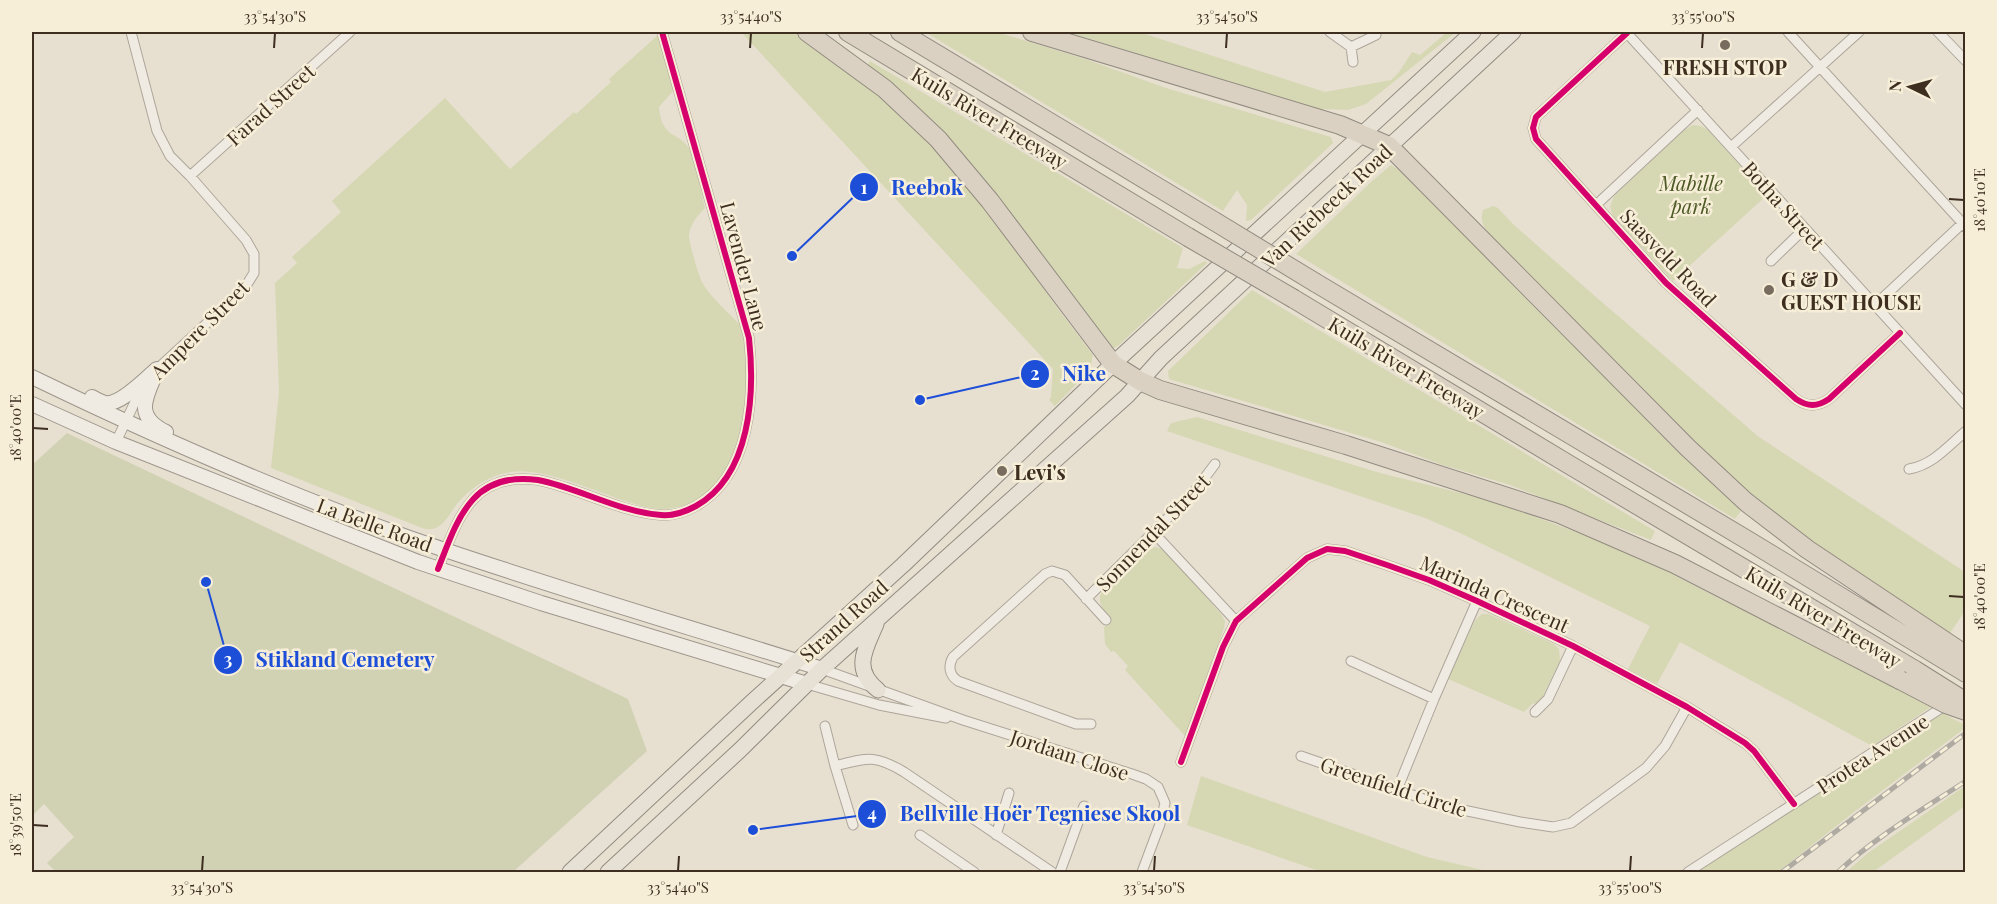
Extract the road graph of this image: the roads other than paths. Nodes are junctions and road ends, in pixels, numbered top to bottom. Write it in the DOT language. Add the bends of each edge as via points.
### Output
graph roads {
  1 [pos="131,32"];
  2 [pos="350,32"];
  3 [pos="662,32"];
  4 [pos="807,32"];
  5 [pos="848,32"];
  6 [pos="900,32"];
  7 [pos="1032,32"];
  8 [pos="1330,32"];
  9 [pos="1473,32"];
  10 [pos="1513,32"];
  11 [pos="1627,32"];
  12 [pos="1788,32"];
  13 [pos="1859,32"];
  14 [pos="1938,32"];
  15 [pos="1376,35"];
  16 [pos="1351,47"];
  17 [pos="1965,61"];
  18 [pos="1353,62"];
  19 [pos="1820,67"];
  20 [pos="1698,110"];
  21 [pos="1362,133"];
  22 [pos="1389,146"];
  23 [pos="1731,147"];
  24 [pos="190,176"];
  25 [pos="1596,205"];
  26 [pos="1964,224"];
  27 [pos="1804,229"];
  28 [pos="1771,261"];
  29 [pos="1875,305"];
  30 [pos="1900,333"];
  31 [pos="1113,364"];
  32 [pos="158,368"];
  33 [pos="32,377"];
  34 [pos="1140,381"];
  35 [pos="69,395"];
  36 [pos="32,404"];
  37 [pos="1965,405"];
  38 [pos="125,421"];
  39 [pos="1965,431"];
  40 [pos="116,442"];
  41 [pos="180,446"];
  42 [pos="1215,464"];
  43 [pos="1909,469"];
  44 [pos="1154,533"];
  45 [pos="445,550"];
  46 [pos="438,569"];
  47 [pos="1086,599"];
  48 [pos="1477,601"];
  49 [pos="1106,620"];
  50 [pos="877,621"];
  51 [pos="1236,621"];
  52 [pos="1573,646"];
  53 [pos="1951,652"];
  54 [pos="1351,661"];
  55 [pos="798,662"];
  56 [pos="822,669"];
  57 [pos="1965,673"];
  58 [pos="1907,675"];
  59 [pos="781,677"];
  60 [pos="807,684"];
  61 [pos="878,690"];
  62 [pos="1965,691"];
  63 [pos="1434,699"];
  64 [pos="1965,702"];
  65 [pos="1687,707"];
  66 [pos="1965,711"];
  67 [pos="1535,712"];
  68 [pos="963,720"];
  69 [pos="1092,724"];
  70 [pos="825,726"];
  71 [pos="1301,756"];
  72 [pos="1181,762"];
  73 [pos="835,766"];
  74 [pos="1398,790"];
  75 [pos="1009,793"];
  76 [pos="1794,804"];
  77 [pos="1084,806"];
  78 [pos="853,825"];
  79 [pos="920,835"];
  80 [pos="996,835"];
  81 [pos="570,873"];
  82 [pos="608,873"];
  83 [pos="974,873"];
  84 [pos="1052,873"];
  85 [pos="1060,873"];
  86 [pos="1142,873"];
  87 [pos="1688,873"];
  1 -- 24 [label="street, Ampere Street" via="157,131 170,156"];
  2 -- 24 [label="street, Farad Street"];
  3 -- 45 [label="street, Lavender Lane" via="749,338 751,373 745,432 738,455 729,475 706,500 667,515 647,513 545,481 525,478 500,482 476,495 465,507"];
  4 -- 31 [label="highway" via="885,89 938,139"];
  5 -- 58 [label="highway, Kuils River Freeway, bridge" via="1568,464"];
  6 -- 53 [label="highway, Kuils River Freeway, bridge" via="1749,541"];
  7 -- 21 [label="highway"];
  8 -- 16 [label="street"];
  9 -- 21 [label="main road, Van Riebeeck Road"];
  10 -- 22 [label="main road, Van Riebeeck Road"];
  11 -- 20 [label="street, Botha Street"];
  11 -- 25 [label="street, Saasveld Road" via="1534,122 1536,139"];
  12 -- 19 [label="street"];
  13 -- 19 [label="street"];
  14 -- 17 [label="street"];
  15 -- 16 [label="street"];
  16 -- 18 [label="street"];
  19 -- 23 [label="street"];
  19 -- 26 [label="street"];
  20 -- 23 [label="street, Botha Street"];
  20 -- 25 [label="street"];
  21 -- 22 [label="highway"];
  21 -- 31 [label="main road, Van Riebeeck Road"];
  22 -- 34 [label="main road, Van Riebeeck Road"];
  22 -- 53 [label="highway" via="1746,502"];
  23 -- 27 [label="street, Botha Street"];
  24 -- 32 [label="street, Ampere Street" via="246,240 254,254 255,267 244,289"];
  25 -- 30 [label="street, Saasveld Road" via="1666,283 1805,405 1815,406 1829,399"];
  26 -- 29 [label="street"];
  27 -- 28 [label="street"];
  27 -- 29 [label="street, Botha Street"];
  29 -- 30 [label="street, Botha Street"];
  30 -- 37 [label="street, Botha Street"];
  31 -- 34 [label="highway"];
  31 -- 55 [label="main road, Strand Road"];
  32 -- 35 [label="main road" via="114,402 106,404"];
  32 -- 38 [label="street, Ampere Street" via="142,387"];
  32 -- 41 [label="main road" via="144,401 145,408 150,422"];
  33 -- 35 [label="main road, La Belle Road"];
  34 -- 50 [label="main road, Strand Road"];
  34 -- 58 [label="highway" via="1560,514 1675,564"];
  35 -- 38 [label="main road, La Belle Road"];
  36 -- 40 [label="main road, La Belle Road"];
  38 -- 40 [label="street, Ampere Street"];
  38 -- 41 [label="main road, La Belle Road"];
  39 -- 43 [label="street" via="1933,460"];
  40 -- 46 [label="main road, La Belle Road"];
  41 -- 45 [label="main road, La Belle Road"];
  42 -- 44 [label="street, Sonnendal Street"];
  44 -- 47 [label="street, Sonnendal Street"];
  44 -- 51 [label="street"];
  45 -- 46 [label="street, Lavender Lane"];
  45 -- 55 [label="main road, La Belle Road"];
  46 -- 59 [label="main road, La Belle Road"];
  47 -- 49 [label="street, Sonnendal Street"];
  47 -- 69 [label="street, Sonnendal Street" via="1065,575 1048,572 953,657 950,665 952,676 958,681 1076,724"];
  48 -- 51 [label="street, Marinda Crescent" via="1387,565 1327,549 1307,558"];
  48 -- 52 [label="street, Marinda Crescent"];
  48 -- 63 [label="street"];
  50 -- 56 [label="main road, Strand Road"];
  50 -- 61 [label="main road" via="862,663 863,674"];
  51 -- 72 [label="street, Marinda Crescent"];
  52 -- 65 [label="street, Marinda Crescent"];
  52 -- 67 [label="street" via="1548,699"];
  53 -- 57 [label="highway, Kuils River Freeway"];
  54 -- 63 [label="street"];
  55 -- 56 [label="main road, La Belle Road"];
  55 -- 59 [label="main road, Strand Road"];
  56 -- 60 [label="main road, Strand Road"];
  56 -- 61 [label="street, Jordaan Close"];
  58 -- 64 [label="highway, Kuils River Freeway, bridge"];
  58 -- 66 [label="highway, bridge" via="1946,704"];
  59 -- 60 [label="main road, La Belle Road"];
  59 -- 81 [label="main road, Strand Road"];
  60 -- 68 [label="street, Jordaan Close" via="879,705"];
  60 -- 82 [label="main road, Strand Road"];
  61 -- 68 [label="street, Jordaan Close"];
  62 -- 76 [label="street, Protea Avenue"];
  63 -- 74 [label="street"];
  65 -- 74 [label="street, Greenfield Circle" via="1658,756 1571,823 1553,827 1520,822 1444,806"];
  65 -- 76 [label="street, Marinda Crescent" via="1754,751"];
  68 -- 86 [label="street, Jordaan Close" via="1146,779 1158,787 1164,811"];
  70 -- 73 [label="street"];
  71 -- 74 [label="street, Greenfield Circle"];
  73 -- 78 [label="street"];
  73 -- 80 [label="street" via="871,758 889,763"];
  75 -- 80 [label="street"];
  76 -- 87 [label="street, Protea Avenue"];
  77 -- 85 [label="street"];
  79 -- 83 [label="street"];
  80 -- 84 [label="street"];
}
